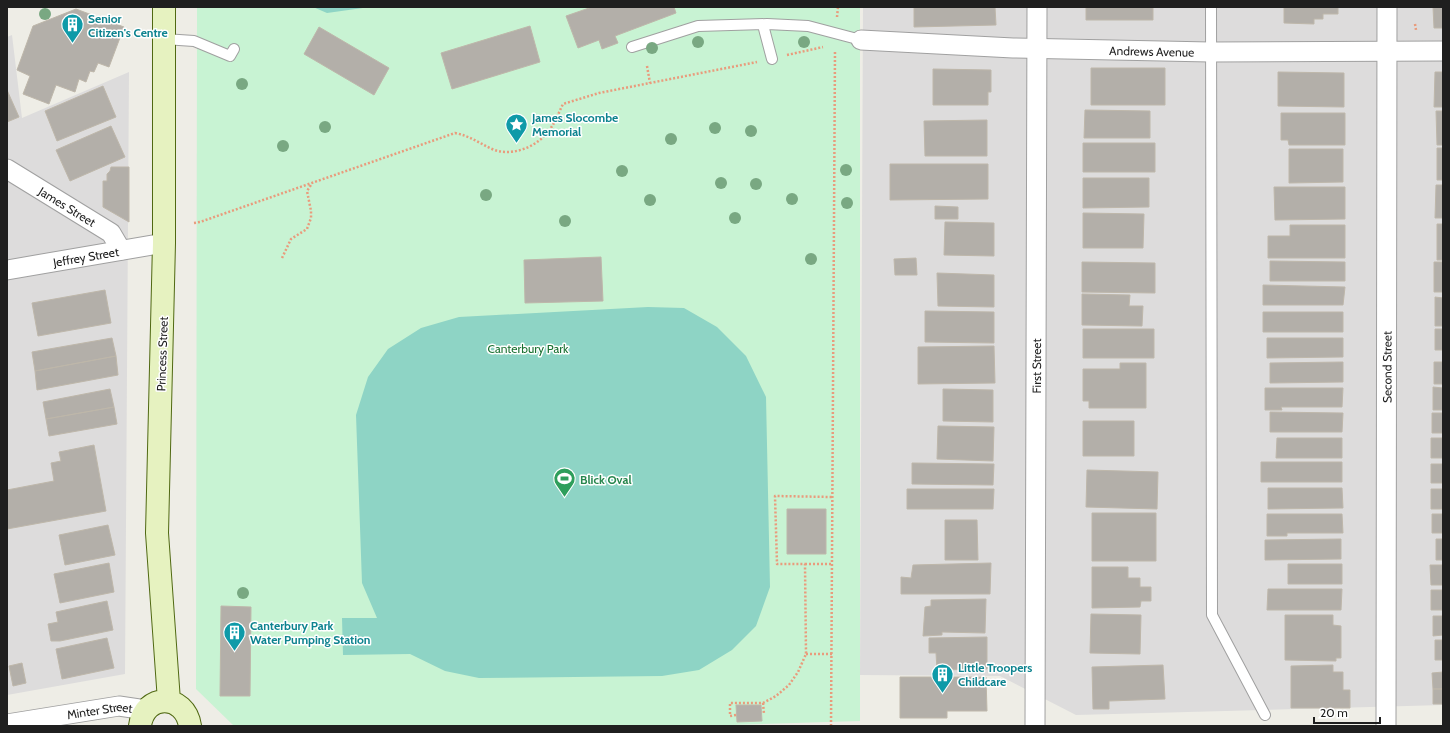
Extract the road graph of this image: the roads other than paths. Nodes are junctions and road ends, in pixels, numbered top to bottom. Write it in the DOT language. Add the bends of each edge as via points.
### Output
graph roads {
  1 [pos="164,7"];
  2 [pos="1037,7"];
  3 [pos="1211,7"];
  4 [pos="1387,7"];
  5 [pos="763,25"];
  6 [pos="164,39"];
  7 [pos="861,40"];
  8 [pos="632,47"];
  9 [pos="1036,48"];
  10 [pos="234,49"];
  11 [pos="1443,50"];
  12 [pos="1386,51"];
  13 [pos="1210,52"];
  14 [pos="772,59"];
  15 [pos="7,169"];
  16 [pos="164,243"];
  17 [pos="121,250"];
  18 [pos="7,270"];
  19 [pos="169,701"];
  20 [pos="1265,715"];
  21 [pos="143,718"];
  22 [pos="7,724"];
  23 [pos="190,726"];
  24 [pos="1035,726"];
  25 [pos="1386,726"];
  1 -- 6 [label="street, Princess Street"];
  2 -- 9 [label="street, First Street"];
  3 -- 13 [label="lane"];
  4 -- 12 [label="street, Second Street"];
  5 -- 7 [label="lane" via="808,26"];
  5 -- 8 [label="lane" via="698,26"];
  5 -- 14 [label="lane"];
  6 -- 10 [label="lane" via="194,40 230,56"];
  6 -- 16 [label="street, Princess Street"];
  7 -- 9 [label="street, Andrews Avenue"];
  9 -- 13 [label="street, Andrews Avenue"];
  9 -- 24 [label="street, First Street"];
  11 -- 12 [label="street, Andrews Avenue"];
  12 -- 13 [label="street, Andrews Avenue"];
  12 -- 25 [label="street, Second Street"];
  13 -- 20 [label="lane" via="1212,615"];
  15 -- 17 [label="street, James Street" via="111,233"];
  16 -- 17 [label="street, Jeffrey Street"];
  16 -- 19 [label="street, Princess Street" via="157,533"];
  17 -- 18 [label="street, Jeffrey Street"];
  19 -- 21 [label="street" via="154,704"];
  19 -- 23 [label="street" via="184,710 189,717"];
  21 -- 22 [label="street, Minter Street" via="120,706 114,706"];
}
